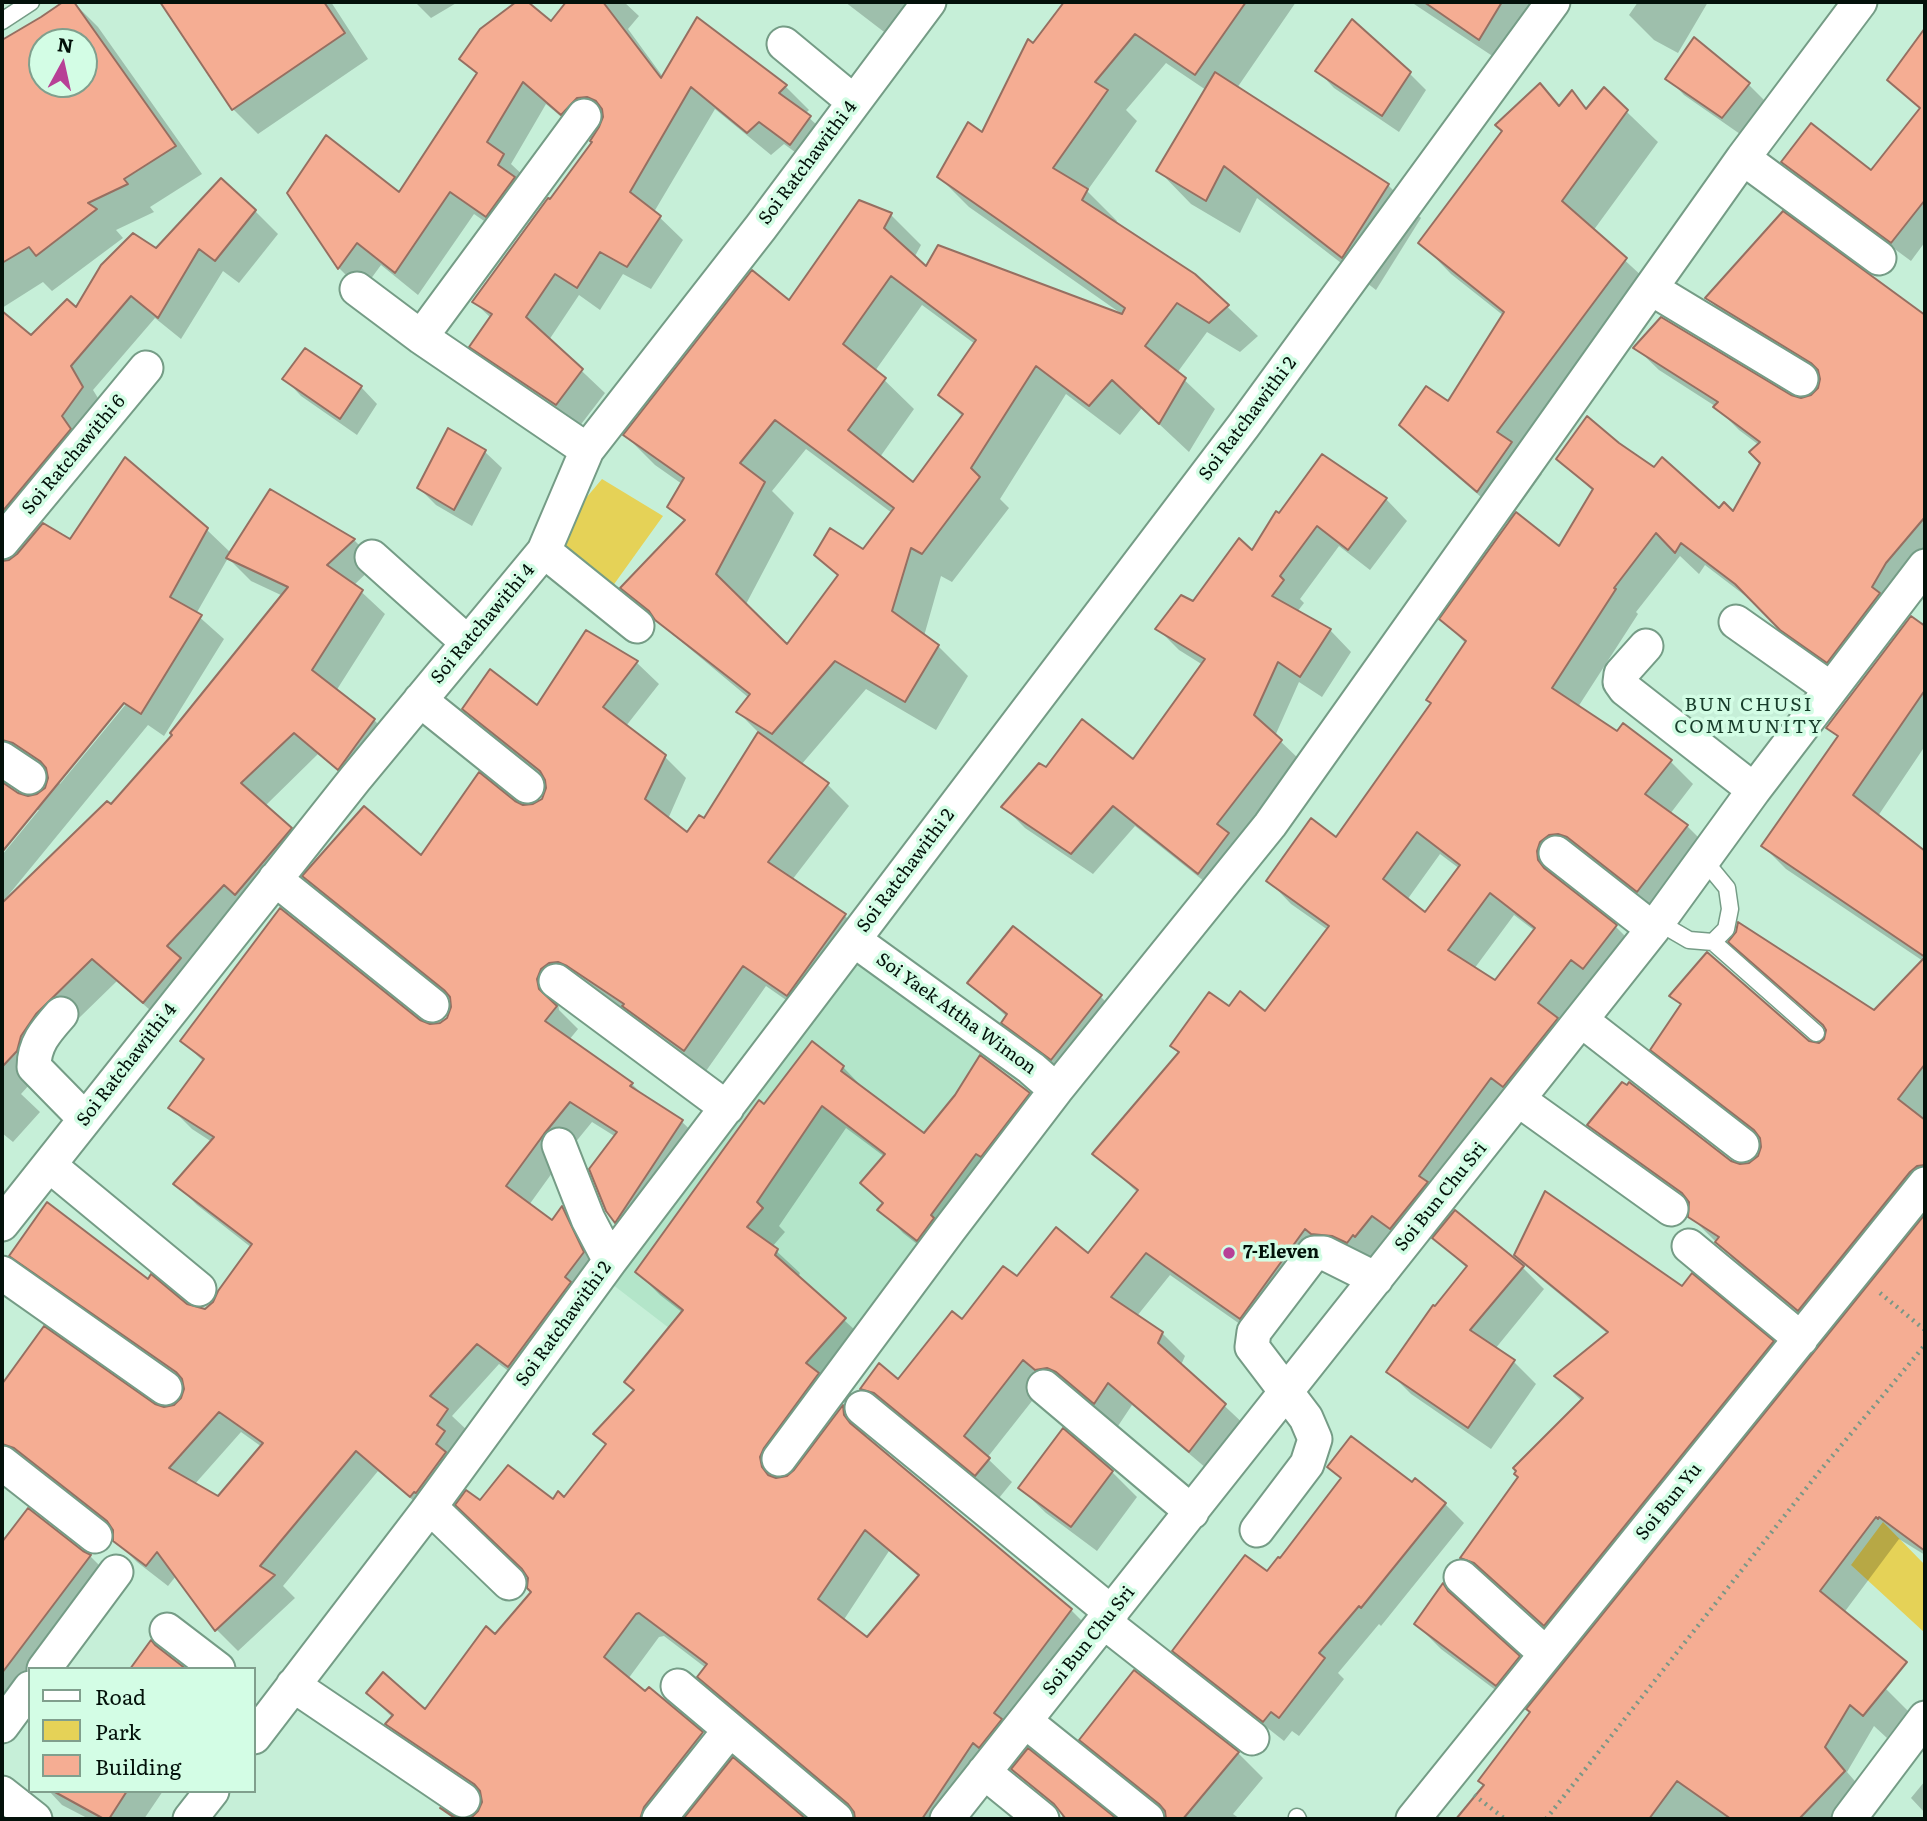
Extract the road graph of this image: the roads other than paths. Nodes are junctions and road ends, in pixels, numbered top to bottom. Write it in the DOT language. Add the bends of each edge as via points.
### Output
graph roads {
  1 [pos="31,2"];
  2 [pos="929,2"];
  3 [pos="1553,2"];
  4 [pos="1860,2"];
  5 [pos="2,21"];
  6 [pos="784,44"];
  7 [pos="854,102"];
  8 [pos="584,116"];
  9 [pos="1743,158"];
  10 [pos="1879,258"];
  11 [pos="357,289"];
  12 [pos="1652,289"];
  13 [pos="421,337"];
  14 [pos="146,368"];
  15 [pos="1801,379"];
  16 [pos="587,450"];
  17 [pos="2,542"];
  18 [pos="544,551"];
  19 [pos="372,557"];
  20 [pos="1925,566"];
  21 [pos="1736,622"];
  22 [pos="637,626"];
  23 [pos="468,643"];
  24 [pos="1646,646"];
  25 [pos="1831,689"];
  26 [pos="420,700"];
  27 [pos="527,786"];
  28 [pos="1754,790"];
  29 [pos="1556,853"];
  30 [pos="1704,860"];
  31 [pos="275,879"];
  32 [pos="1656,926"];
  33 [pos="854,940"];
  34 [pos="1713,942"];
  35 [pos="556,981"];
  36 [pos="432,1005"];
  37 [pos="61,1014"];
  38 [pos="1581,1020"];
  39 [pos="1816,1032"];
  40 [pos="1056,1090"];
  41 [pos="1518,1100"];
  42 [pos="727,1108"];
  43 [pos="85,1119"];
  44 [pos="559,1145"];
  45 [pos="1742,1145"];
  46 [pos="49,1165"];
  47 [pos="1925,1184"];
  48 [pos="1671,1209"];
  49 [pos="2,1224"];
  50 [pos="1689,1246"];
  51 [pos="610,1261"];
  52 [pos="2,1273"];
  53 [pos="1376,1279"];
  54 [pos="199,1289"];
  55 [pos="1801,1339"];
  56 [pos="1044,1387"];
  57 [pos="165,1388"];
  58 [pos="1286,1394"];
  59 [pos="862,1408"];
  60 [pos="779,1460"];
  61 [pos="5,1473"];
  62 [pos="430,1507"];
  63 [pos="1192,1512"];
  64 [pos="1257,1530"];
  65 [pos="95,1536"];
  66 [pos="116,1572"];
  67 [pos="1461,1577"];
  68 [pos="509,1583"];
  69 [pos="1108,1618"];
  70 [pos="167,1630"];
  71 [pos="1546,1654"];
  72 [pos="45,1667"];
  73 [pos="215,1667"];
  74 [pos="677,1686"];
  75 [pos="28,1691"];
  76 [pos="274,1697"];
  77 [pos="1925,1718"];
  78 [pos="1025,1721"];
  79 [pos="2,1726"];
  80 [pos="729,1731"];
  81 [pos="256,1733"];
  82 [pos="1252,1738"];
  83 [pos="984,1772"];
  84 [pos="2,1793"];
  85 [pos="463,1800"];
  86 [pos="35,1819"];
  87 [pos="659,1819"];
  88 [pos="836,1819"];
  89 [pos="947,1819"];
  90 [pos="1042,1819"];
  91 [pos="1147,1819"];
  92 [pos="1413,1819"];
  93 [pos="1850,1819"];
  1 -- 5 [label="lane"];
  2 -- 7 [label="street, Soi Ratchawithi 4"];
  3 -- 33 [label="street, Soi Ratchawithi 2" via="1244,425"];
  4 -- 9 [label="street"];
  6 -- 7 [label="street"];
  7 -- 16 [label="street, Soi Ratchawithi 4"];
  8 -- 13 [label="street"];
  9 -- 10 [label="street"];
  9 -- 12 [label="street"];
  11 -- 13 [label="street"];
  12 -- 15 [label="street"];
  12 -- 40 [label="street" via="1270,825"];
  13 -- 16 [label="street"];
  14 -- 17 [label="street, Soi Ratchawithi 6"];
  16 -- 18 [label="street, Soi Ratchawithi 4"];
  18 -- 22 [label="street"];
  18 -- 23 [label="street, Soi Ratchawithi 4"];
  19 -- 23 [label="street"];
  20 -- 25 [label="street, Soi Bun Chu Sri"];
  21 -- 25 [label="street"];
  23 -- 26 [label="street, Soi Ratchawithi 4"];
  24 -- 28 [label="street" via="1621,674 1625,689"];
  25 -- 28 [label="street, Soi Bun Chu Sri"];
  26 -- 27 [label="street"];
  26 -- 31 [label="street, Soi Ratchawithi 4"];
  28 -- 30 [label="street, Soi Bun Chu Sri"];
  29 -- 32 [label="street"];
  30 -- 32 [label="street, Soi Bun Chu Sri"];
  30 -- 34 [label="lane" via="1727,888 1730,909 1726,929"];
  31 -- 36 [label="street"];
  31 -- 43 [label="street, Soi Ratchawithi 4"];
  32 -- 34 [label="lane" via="1689,940"];
  32 -- 38 [label="street, Soi Bun Chu Sri"];
  33 -- 40 [label="street, Soi Yaek Attha Wimon"];
  33 -- 42 [label="street, Soi Ratchawithi 2"];
  34 -- 39 [label="lane"];
  35 -- 42 [label="street"];
  37 -- 43 [label="street" via="34,1051 34,1067"];
  38 -- 41 [label="street, Soi Bun Chu Sri"];
  38 -- 45 [label="street"];
  40 -- 60 [label="street"];
  41 -- 48 [label="street"];
  41 -- 53 [label="street, Soi Bun Chu Sri"];
  42 -- 51 [label="street, Soi Ratchawithi 2"];
  43 -- 46 [label="street, Soi Ratchawithi 4"];
  44 -- 51 [label="street"];
  46 -- 49 [label="street, Soi Ratchawithi 4"];
  46 -- 54 [label="street"];
  47 -- 55 [label="street, Soi Bun Yu"];
  50 -- 55 [label="street"];
  51 -- 62 [label="street, Soi Ratchawithi 2"];
  52 -- 57 [label="street"];
  53 -- 58 [label="street, Soi Bun Chu Sri"];
  53 -- 58 [label="street" via="1324,1253 1314,1254 1254,1332 1252,1346"];
  55 -- 71 [label="street, Soi Bun Yu"];
  56 -- 63 [label="street"];
  58 -- 63 [label="street, Soi Bun Chu Sri"];
  58 -- 64 [label="street" via="1306,1418 1315,1439 1313,1451"];
  59 -- 69 [label="street"];
  61 -- 65 [label="street"];
  62 -- 68 [label="street"];
  62 -- 76 [label="street, Soi Ratchawithi 2"];
  63 -- 69 [label="street, Soi Bun Chu Sri"];
  66 -- 72 [label="street"];
  67 -- 71 [label="street"];
  69 -- 78 [label="street, Soi Bun Chu Sri"];
  69 -- 82 [label="street"];
  70 -- 73 [label="street"];
  71 -- 92 [label="street, Soi Bun Yu"];
  74 -- 80 [label="street"];
  75 -- 79 [label="street"];
  76 -- 81 [label="street, Soi Ratchawithi 2"];
  76 -- 85 [label="street"];
  77 -- 93 [label="street"];
  78 -- 83 [label="street, Soi Bun Chu Sri"];
  78 -- 91 [label="street"];
  80 -- 87 [label="street"];
  80 -- 88 [label="street"];
  83 -- 89 [label="street, Soi Bun Chu Sri"];
  83 -- 90 [label="street"];
  84 -- 86 [label="street"];
}
